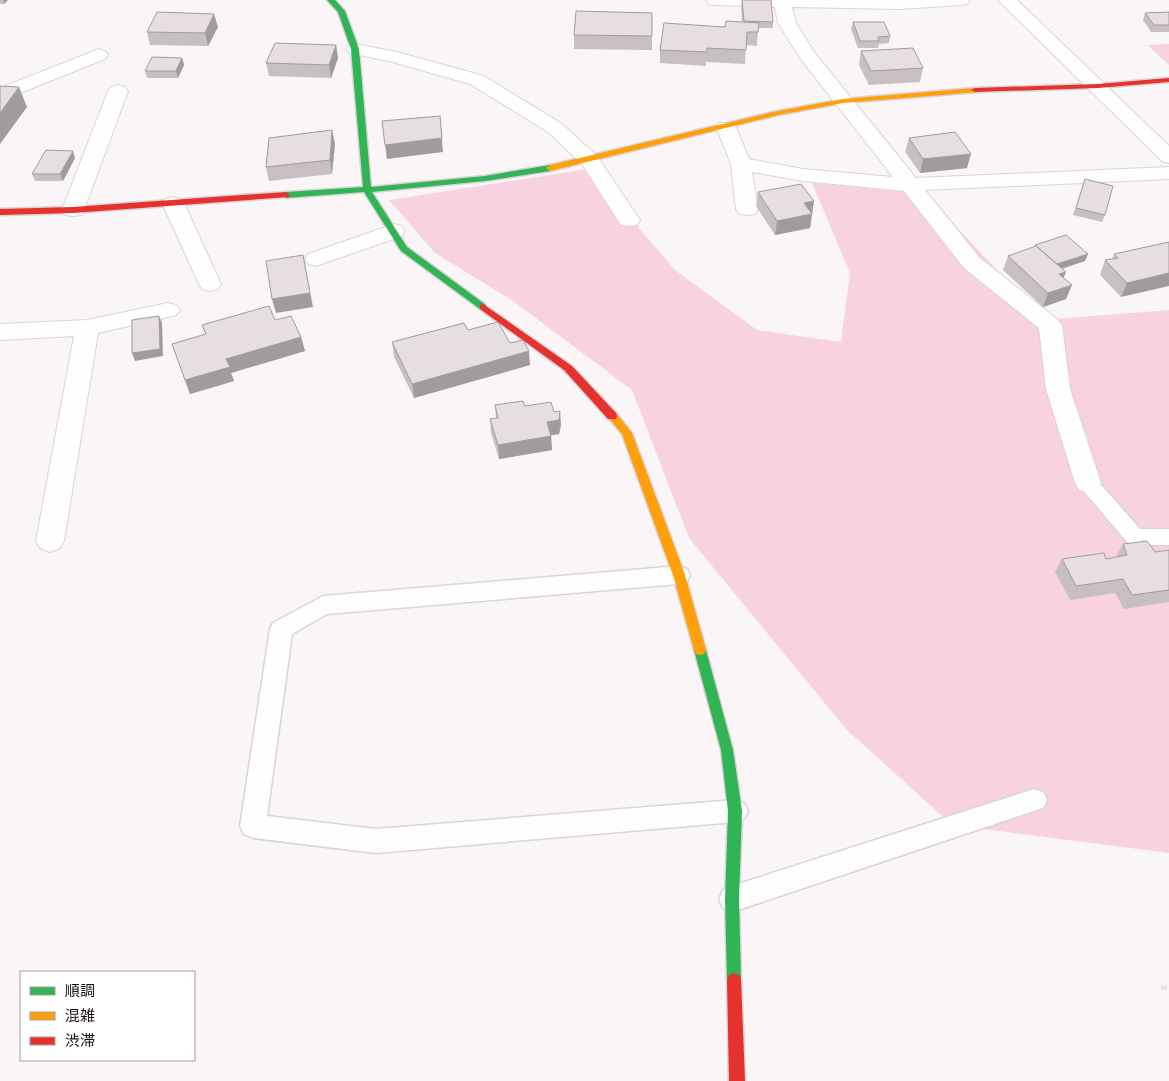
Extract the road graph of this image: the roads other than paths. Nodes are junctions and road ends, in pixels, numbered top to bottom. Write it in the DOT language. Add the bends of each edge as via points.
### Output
graph roads {
  1 [pos="331,0"];
  2 [pos="714,0"];
  3 [pos="782,0"];
  4 [pos="961,0"];
  5 [pos="1007,0"];
  6 [pos="355,49"];
  7 [pos="100,55"];
  8 [pos="1169,80"];
  9 [pos="1098,86"];
  10 [pos="118,91"];
  11 [pos="0,95"];
  12 [pos="842,101"];
  13 [pos="726,127"];
  14 [pos="1169,157"];
  15 [pos="590,160"];
  16 [pos="741,164"];
  17 [pos="1169,173"];
  18 [pos="908,185"];
  19 [pos="367,190"];
  20 [pos="173,203"];
  21 [pos="747,209"];
  22 [pos="73,210"];
  23 [pos="0,212"];
  24 [pos="630,220"];
  25 [pos="394,231"];
  26 [pos="316,259"];
  27 [pos="210,284"];
  28 [pos="168,310"];
  29 [pos="87,328"];
  30 [pos="0,332"];
  31 [pos="1088,483"];
  32 [pos="1169,537"];
  33 [pos="50,542"];
  34 [pos="679,575"];
  35 [pos="1034,800"];
  36 [pos="735,811"];
  37 [pos="732,899"];
  38 [pos="737,1081"];
  1 -- 6 [label="street" via="341,11"];
  2 -- 3 [label="street"];
  3 -- 4 [label="street" via="846,6"];
  3 -- 12 [label="street" via="787,23"];
  5 -- 9 [label="street"];
  6 -- 15 [label="street" via="477,80 554,128"];
  6 -- 19 [label="street"];
  7 -- 11 [label="street"];
  8 -- 9 [label="street"];
  9 -- 12 [label="street" via="956,91"];
  9 -- 14 [label="street"];
  10 -- 22 [label="street"];
  12 -- 13 [label="street"];
  12 -- 18 [label="street"];
  13 -- 15 [label="street"];
  13 -- 16 [label="street"];
  15 -- 19 [label="street" via="504,176"];
  15 -- 24 [label="street"];
  16 -- 18 [label="street" via="804,175"];
  16 -- 21 [label="street"];
  17 -- 18 [label="street"];
  18 -- 31 [label="street" via="972,263 1050,325 1058,389"];
  19 -- 20 [label="street"];
  19 -- 25 [label="street"];
  20 -- 22 [label="street"];
  20 -- 27 [label="street"];
  22 -- 23 [label="street"];
  25 -- 26 [label="street"];
  25 -- 34 [label="street" via="404,249 568,368 627,433"];
  28 -- 29 [label="street"];
  29 -- 30 [label="street"];
  29 -- 33 [label="street"];
  31 -- 32 [label="lane" via="1135,537"];
  34 -- 36 [label="street" via="727,750"];
  34 -- 36 [label="lane" via="323,605 281,629 253,826 376,841"];
  35 -- 37 [label="lane"];
  36 -- 37 [label="street"];
  37 -- 38 [label="street"];
}
